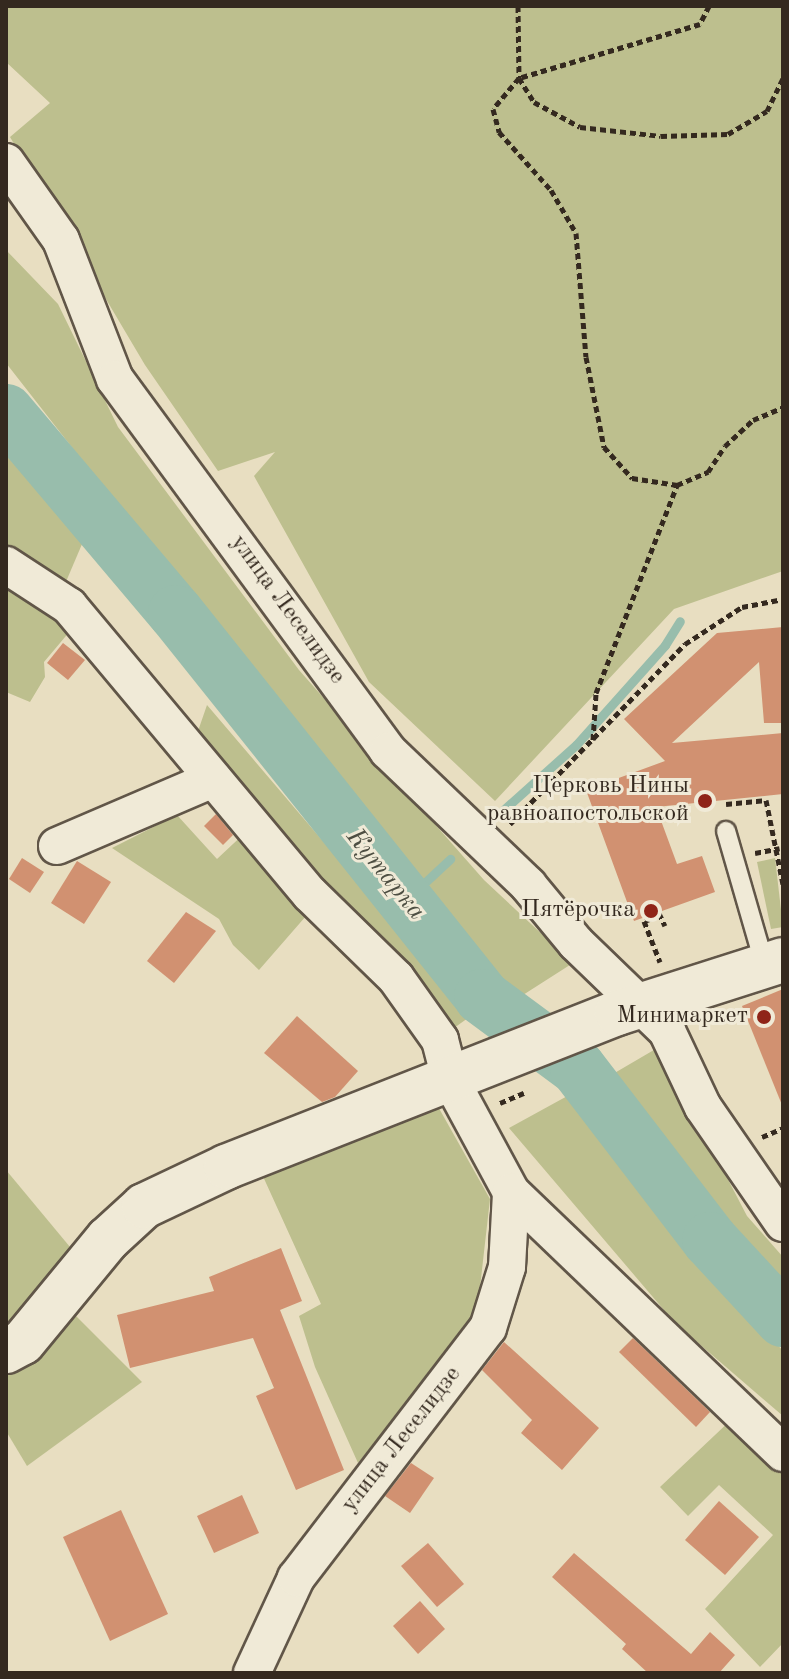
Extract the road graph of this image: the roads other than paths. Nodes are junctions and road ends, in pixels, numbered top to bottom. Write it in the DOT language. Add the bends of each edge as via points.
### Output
graph roads {
  1 [pos="6,162"];
  2 [pos="6,565"];
  3 [pos="213,779"];
  4 [pos="726,831"];
  5 [pos="57,846"];
  6 [pos="774,963"];
  7 [pos="630,1008"];
  8 [pos="467,1072"];
  9 [pos="511,1192"];
  10 [pos="783,1223"];
  11 [pos="6,1351"];
  12 [pos="783,1453"];
  13 [pos="252,1673"];
  1 -- 7 [label="street, улица Леселидзе" via="61,240 115,379 388,751 528,885"];
  2 -- 3 [label="street" via="69,606"];
  3 -- 5 [label="street"];
  3 -- 8 [label="street" via="310,894 396,978"];
  4 -- 6 [label="lane"];
  6 -- 7 [label="street"];
  7 -- 8 [label="street"];
  7 -- 10 [label="street, улица Леселидзе" via="667,1031 703,1107"];
  8 -- 9 [label="street"];
  8 -- 11 [label="street" via="226,1167 144,1206 108,1239 23,1342"];
  9 -- 12 [label="street"];
  9 -- 13 [label="street, улица Леселидзе" via="507,1267 488,1328 296,1578"];
}
